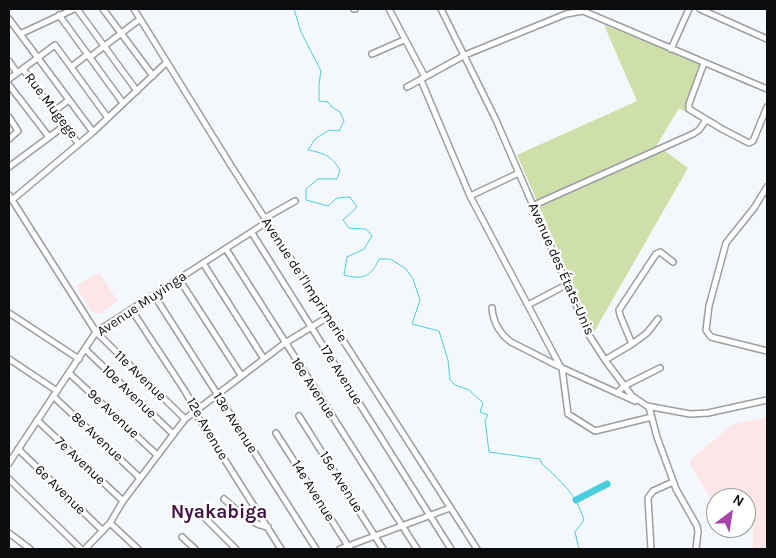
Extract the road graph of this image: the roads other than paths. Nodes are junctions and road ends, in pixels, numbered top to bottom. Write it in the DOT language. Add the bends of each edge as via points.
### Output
graph roads {
  1 [pos="75,9"];
  2 [pos="102,9"];
  3 [pos="134,9"];
  4 [pos="389,9"];
  5 [pos="441,9"];
  6 [pos="690,9"];
  7 [pos="700,9"];
  8 [pos="588,10"];
  9 [pos="59,15"];
  10 [pos="9,19"];
  11 [pos="140,19"];
  12 [pos="20,34"];
  13 [pos="120,34"];
  14 [pos="767,39"];
  15 [pos="404,40"];
  16 [pos="104,46"];
  17 [pos="671,49"];
  18 [pos="372,54"];
  19 [pos="88,56"];
  20 [pos="465,56"];
  21 [pos="38,58"];
  22 [pos="9,61"];
  23 [pos="167,62"];
  24 [pos="704,63"];
  25 [pos="71,67"];
  26 [pos="23,69"];
  27 [pos="17,73"];
  28 [pos="153,76"];
  29 [pos="423,78"];
  30 [pos="9,79"];
  31 [pos="9,85"];
  32 [pos="407,87"];
  33 [pos="767,89"];
  34 [pos="137,91"];
  35 [pos="70,100"];
  36 [pos="122,104"];
  37 [pos="767,108"];
  38 [pos="54,111"];
  39 [pos="9,117"];
  40 [pos="108,118"];
  41 [pos="706,120"];
  42 [pos="64,126"];
  43 [pos="93,132"];
  44 [pos="49,137"];
  45 [pos="9,139"];
  46 [pos="80,144"];
  47 [pos="9,167"];
  48 [pos="519,173"];
  49 [pos="767,187"];
  50 [pos="470,196"];
  51 [pos="10,197"];
  52 [pos="295,201"];
  53 [pos="532,206"];
  54 [pos="266,220"];
  55 [pos="252,232"];
  56 [pos="226,249"];
  57 [pos="673,262"];
  58 [pos="204,264"];
  59 [pos="179,279"];
  60 [pos="566,285"];
  61 [pos="154,295"];
  62 [pos="528,305"];
  63 [pos="492,308"];
  64 [pos="131,309"];
  65 [pos="9,312"];
  66 [pos="328,317"];
  67 [pos="658,319"];
  68 [pos="310,327"];
  69 [pos="96,332"];
  70 [pos="285,343"];
  71 [pos="632,344"];
  72 [pos="85,349"];
  73 [pos="767,350"];
  74 [pos="9,359"];
  75 [pos="79,359"];
  76 [pos="264,359"];
  77 [pos="605,360"];
  78 [pos="561,367"];
  79 [pos="660,368"];
  80 [pos="69,373"];
  81 [pos="241,375"];
  82 [pos="624,386"];
  83 [pos="617,393"];
  84 [pos="55,394"];
  85 [pos="217,394"];
  86 [pos="767,400"];
  87 [pos="642,404"];
  88 [pos="650,407"];
  89 [pos="194,411"];
  90 [pos="299,416"];
  91 [pos="652,417"];
  92 [pos="185,419"];
  93 [pos="37,420"];
  94 [pos="172,434"];
  95 [pos="276,434"];
  96 [pos="18,449"];
  97 [pos="158,455"];
  98 [pos="9,463"];
  99 [pos="140,478"];
  100 [pos="9,479"];
  101 [pos="673,482"];
  102 [pos="224,499"];
  103 [pos="123,501"];
  104 [pos="450,508"];
  105 [pos="202,515"];
  106 [pos="430,516"];
  107 [pos="110,523"];
  108 [pos="401,526"];
  109 [pos="268,527"];
  110 [pos="103,531"];
  111 [pos="9,533"];
  112 [pos="375,536"];
  113 [pos="182,537"];
  114 [pos="87,547"];
  115 [pos="349,548"];
  116 [pos="30,549"];
  117 [pos="81,549"];
  118 [pos="94,549"];
  119 [pos="138,549"];
  120 [pos="195,549"];
  121 [pos="236,549"];
  122 [pos="281,549"];
  123 [pos="316,549"];
  124 [pos="340,549"];
  125 [pos="383,549"];
  126 [pos="417,549"];
  127 [pos="452,549"];
  128 [pos="477,549"];
  129 [pos="651,549"];
  130 [pos="696,549"];
  1 -- 9 [label="street"];
  1 -- 16 [label="street"];
  2 -- 13 [label="street"];
  3 -- 11 [label="street, Avenue de l'Imprimerie"];
  4 -- 15 [label="street"];
  5 -- 20 [label="street, Avenue des États-Unis"];
  6 -- 17 [label="street"];
  7 -- 14 [label="street"];
  8 -- 17 [label="street"];
  8 -- 20 [label="street" via="566,14"];
  9 -- 12 [label="street"];
  9 -- 19 [label="street"];
  10 -- 12 [label="street"];
  11 -- 13 [label="street"];
  11 -- 23 [label="street, Avenue de l'Imprimerie"];
  12 -- 21 [label="street"];
  13 -- 16 [label="street"];
  13 -- 28 [label="street"];
  15 -- 18 [label="street"];
  15 -- 29 [label="street"];
  16 -- 19 [label="street"];
  16 -- 34 [label="street"];
  17 -- 24 [label="street"];
  19 -- 25 [label="street"];
  19 -- 36 [label="street"];
  20 -- 29 [label="street"];
  20 -- 48 [label="street, Avenue des États-Unis"];
  21 -- 25 [label="street" via="55,45"];
  21 -- 26 [label="street"];
  21 -- 35 [label="street"];
  22 -- 27 [label="street"];
  23 -- 28 [label="street"];
  23 -- 54 [label="street, Avenue de l'Imprimerie"];
  24 -- 33 [label="street"];
  24 -- 41 [label="street" via="689,106"];
  25 -- 40 [label="street"];
  26 -- 27 [label="street"];
  26 -- 38 [label="street, Rue Mugege"];
  27 -- 30 [label="street"];
  28 -- 34 [label="street"];
  29 -- 32 [label="street"];
  29 -- 50 [label="street"];
  31 -- 44 [label="street"];
  34 -- 36 [label="street"];
  35 -- 38 [label="street"];
  35 -- 43 [label="street"];
  36 -- 40 [label="street"];
  37 -- 41 [label="street" via="753,141 749,143"];
  38 -- 42 [label="street, Rue Mugege"];
  39 -- 45 [label="street" via="18,131"];
  40 -- 43 [label="street"];
  41 -- 53 [label="street" via="695,134"];
  42 -- 44 [label="street"];
  42 -- 46 [label="street, Rue Mugege"];
  43 -- 46 [label="street"];
  44 -- 47 [label="street"];
  46 -- 51 [label="street"];
  48 -- 50 [label="street"];
  48 -- 53 [label="street, Avenue des États-Unis"];
  49 -- 73 [label="street" via="726,243 706,330 711,337"];
  50 -- 62 [label="street"];
  51 -- 69 [label="street, 11e Avenue"];
  52 -- 54 [label="street, Avenue Muyinga"];
  53 -- 60 [label="street, Avenue des États-Unis"];
  54 -- 55 [label="street, Avenue Muyinga"];
  54 -- 66 [label="street, Avenue de l'Imprimerie"];
  55 -- 56 [label="street, Avenue Muyinga"];
  55 -- 68 [label="street, 17e Avenue"];
  56 -- 58 [label="street, Avenue Muyinga"];
  56 -- 70 [label="street, 16e Avenue"];
  57 -- 71 [label="street" via="663,253 657,253 620,308"];
  58 -- 59 [label="street, Avenue Muyinga"];
  58 -- 76 [label="street"];
  59 -- 61 [label="street, Avenue Muyinga"];
  59 -- 81 [label="street"];
  60 -- 62 [label="street"];
  60 -- 77 [label="street, Avenue des États-Unis" via="589,335"];
  61 -- 64 [label="street, Avenue Muyinga"];
  61 -- 85 [label="street, 13e Avenue"];
  62 -- 78 [label="street"];
  63 -- 78 [label="street" via="493,319 504,337"];
  64 -- 69 [label="street, Avenue Muyinga"];
  64 -- 89 [label="street, 12e Avenue" via="185,391"];
  65 -- 75 [label="street"];
  66 -- 68 [label="street"];
  66 -- 104 [label="street, Avenue de l'Imprimerie"];
  67 -- 71 [label="street"];
  68 -- 70 [label="street"];
  68 -- 106 [label="street, 17e Avenue"];
  69 -- 72 [label="street, Avenue Muyinga"];
  69 -- 92 [label="street, 11e Avenue"];
  70 -- 76 [label="street"];
  70 -- 108 [label="street, 16e Avenue"];
  71 -- 77 [label="street"];
  72 -- 75 [label="street, Avenue Muyinga"];
  72 -- 94 [label="street, 10e Avenue"];
  74 -- 84 [label="street, 8e Avenue"];
  75 -- 80 [label="street, Avenue Muyinga"];
  76 -- 81 [label="street"];
  77 -- 82 [label="street, Avenue des États-Unis"];
  78 -- 83 [label="street"];
  78 -- 91 [label="street" via="568,414 595,431"];
  79 -- 82 [label="street"];
  80 -- 84 [label="street, Avenue Muyinga"];
  80 -- 97 [label="street, 9e Avenue"];
  81 -- 85 [label="street"];
  82 -- 83 [label="street"];
  82 -- 87 [label="street, Avenue des États-Unis"];
  83 -- 87 [label="street"];
  84 -- 93 [label="street, Avenue Muyinga"];
  84 -- 99 [label="street, 8e Avenue"];
  85 -- 89 [label="street"];
  85 -- 123 [label="street, 13e Avenue"];
  86 -- 88 [label="street, Avenue des États-Unis" via="708,413 690,414"];
  87 -- 88 [label="street, Avenue des États-Unis"];
  88 -- 91 [label="street"];
  89 -- 92 [label="street"];
  89 -- 109 [label="street, 12e Avenue"];
  90 -- 112 [label="street, 15e Avenue"];
  91 -- 101 [label="street"];
  92 -- 94 [label="street"];
  93 -- 96 [label="street, Avenue Muyinga"];
  93 -- 103 [label="street, 7e Avenue"];
  94 -- 97 [label="street"];
  95 -- 115 [label="street, 14e Avenue"];
  96 -- 98 [label="street, Avenue Muyinga"];
  96 -- 110 [label="street, 6e Avenue"];
  97 -- 99 [label="street"];
  99 -- 103 [label="street"];
  100 -- 117 [label="street"];
  101 -- 129 [label="street" via="649,495"];
  101 -- 130 [label="street" via="697,526"];
  102 -- 109 [label="street" via="252,522"];
  103 -- 107 [label="street"];
  104 -- 106 [label="street"];
  104 -- 128 [label="street, Avenue de l'Imprimerie"];
  105 -- 121 [label="street"];
  106 -- 108 [label="street"];
  106 -- 127 [label="street, 17e Avenue"];
  107 -- 110 [label="street"];
  107 -- 119 [label="street"];
  108 -- 112 [label="street"];
  108 -- 126 [label="street, 16e Avenue"];
  109 -- 122 [label="street, 12e Avenue"];
  110 -- 114 [label="street"];
  111 -- 116 [label="street"];
  112 -- 115 [label="street"];
  112 -- 125 [label="street, 15e Avenue"];
  113 -- 120 [label="street"];
  114 -- 118 [label="street"];
  115 -- 124 [label="street"];
}
